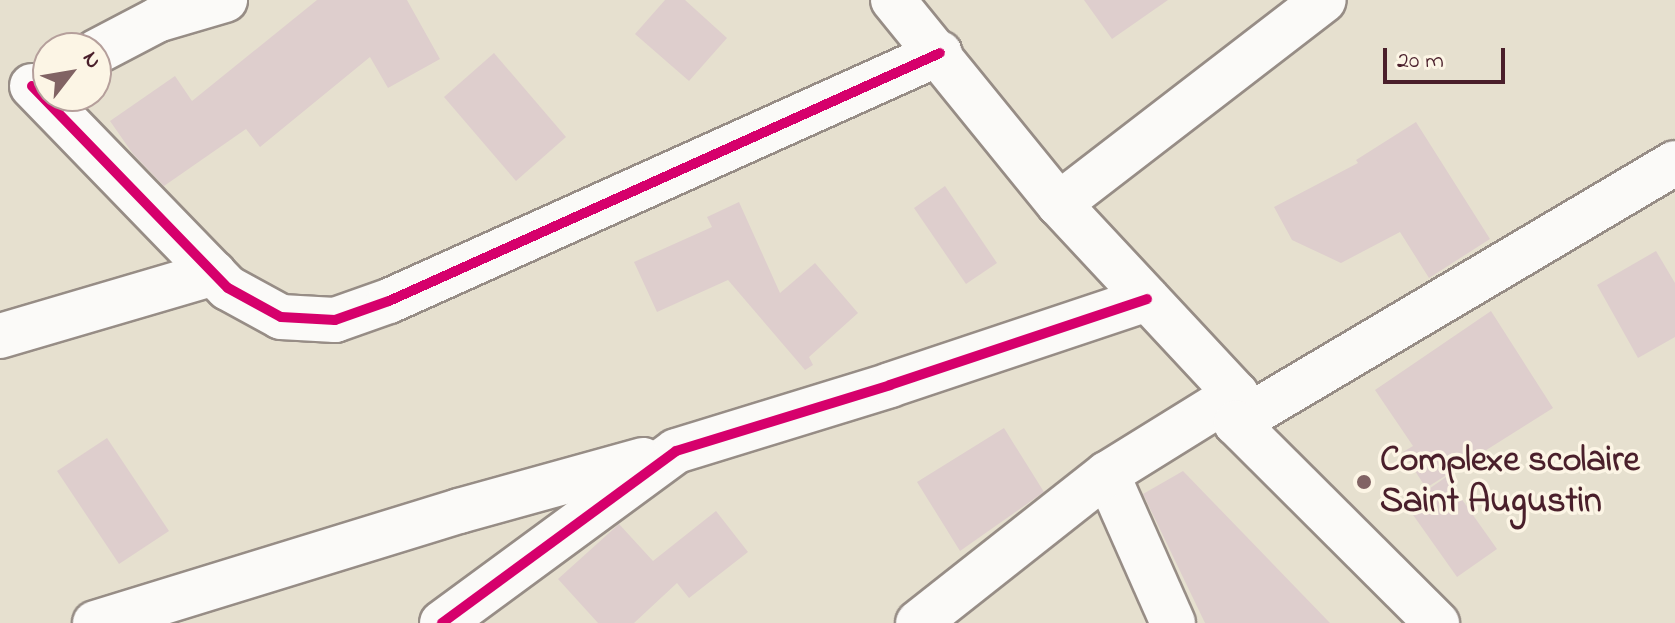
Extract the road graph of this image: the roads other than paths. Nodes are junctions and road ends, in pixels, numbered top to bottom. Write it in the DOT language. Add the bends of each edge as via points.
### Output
graph roads {
  1 [pos="225,0"];
  2 [pos="893,0"];
  3 [pos="1324,0"];
  4 [pos="112,44"];
  5 [pos="940,53"];
  6 [pos="27,87"];
  7 [pos="1675,163"];
  8 [pos="1059,204"];
  9 [pos="214,273"];
  10 [pos="1147,299"];
  11 [pos="0,336"];
  12 [pos="1236,408"];
  13 [pos="676,451"];
  14 [pos="1107,474"];
  15 [pos="95,623"];
  16 [pos="442,623"];
  17 [pos="918,623"];
  18 [pos="1173,623"];
  19 [pos="1437,623"];
  1 -- 4 [label="street" via="157,20"];
  2 -- 5 [label="street"];
  3 -- 8 [label="street"];
  5 -- 8 [label="street"];
  5 -- 9 [label="street" via="389,301 335,320 281,317 228,288"];
  6 -- 9 [label="street"];
  7 -- 12 [label="street"];
  8 -- 10 [label="street"];
  9 -- 11 [label="street"];
  10 -- 12 [label="street"];
  10 -- 13 [label="street"];
  12 -- 14 [label="street"];
  12 -- 19 [label="street"];
  13 -- 15 [label="street" via="459,511"];
  13 -- 16 [label="street"];
  14 -- 17 [label="street"];
  14 -- 18 [label="street"];
}
